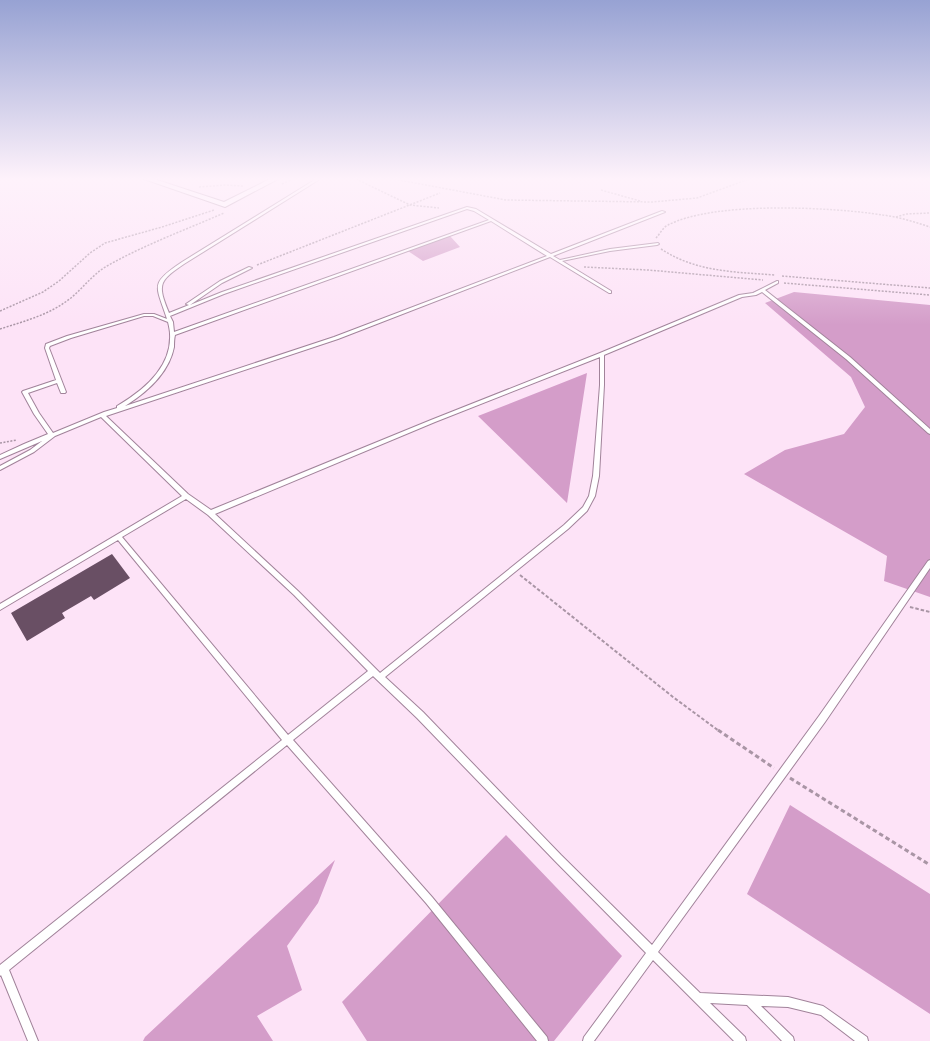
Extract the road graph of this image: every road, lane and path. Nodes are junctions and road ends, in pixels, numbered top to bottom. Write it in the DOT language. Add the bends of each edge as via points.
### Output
graph roads {
  1 [pos="160,228"];
  2 [pos="192,228"];
  3 [pos="241,228"];
  4 [pos="353,228"];
  5 [pos="411,228"];
  6 [pos="471,228"];
  7 [pos="504,228"];
  8 [pos="623,228"];
  9 [pos="664,228"];
  10 [pos="657,244"];
  11 [pos="550,256"];
  12 [pos="559,261"];
  13 [pos="250,268"];
  14 [pos="571,268"];
  15 [pos="746,273"];
  16 [pos="752,279"];
  17 [pos="777,282"];
  18 [pos="930,288"];
  19 [pos="762,290"];
  20 [pos="610,292"];
  21 [pos="930,295"];
  22 [pos="182,309"];
  23 [pos="0,311"];
  24 [pos="168,315"];
  25 [pos="171,322"];
  26 [pos="0,329"];
  27 [pos="172,334"];
  28 [pos="602,354"];
  29 [pos="59,381"];
  30 [pos="63,392"];
  31 [pos="102,415"];
  32 [pos="930,432"];
  33 [pos="52,436"];
  34 [pos="0,457"];
  35 [pos="0,468"];
  36 [pos="186,496"];
  37 [pos="210,513"];
  38 [pos="118,536"];
  39 [pos="930,563"];
  40 [pos="513,569"];
  41 [pos="902,604"];
  42 [pos="0,608"];
  43 [pos="930,612"];
  44 [pos="376,674"];
  45 [pos="287,740"];
  46 [pos="782,773"];
  47 [pos="930,865"];
  48 [pos="653,953"];
  49 [pos="2,969"];
  50 [pos="699,998"];
  51 [pos="749,1000"];
  52 [pos="33,1041"];
  53 [pos="543,1041"];
  54 [pos="588,1041"];
  55 [pos="741,1041"];
  56 [pos="789,1041"];
  57 [pos="863,1041"];
  1 -- 23 [label="path" via="105,243 90,253 59,282"];
  2 -- 26 [label="path" via="126,256 93,275 76,294 58,308"];
  3 -- 24 [label="lane" via="162,280 161,298"];
  4 -- 13 [label="path"];
  5 -- 22 [label="lane"];
  6 -- 27 [label="lane"];
  7 -- 11 [label="lane"];
  8 -- 11 [label="lane"];
  9 -- 10 [label="path" via="657,235"];
  10 -- 12 [label="lane" via="610,250"];
  10 -- 15 [label="path" via="670,256 690,264 711,270"];
  11 -- 12 [label="lane"];
  11 -- 31 [label="lane" via="336,338"];
  12 -- 14 [label="lane"];
  13 -- 22 [label="lane" via="221,282"];
  14 -- 16 [label="path" via="648,270"];
  14 -- 20 [label="lane"];
  15 -- 16 [label="path"];
  15 -- 18 [label="path"];
  16 -- 17 [label="path"];
  17 -- 19 [label="lane"];
  17 -- 21 [label="path"];
  19 -- 28 [label="lane" via="734,299"];
  19 -- 32 [label="lane" via="848,358"];
  22 -- 24 [label="lane"];
  24 -- 25 [label="lane"];
  25 -- 27 [label="lane"];
  25 -- 29 [label="lane" via="154,315 144,315 52,343 47,348"];
  27 -- 31 [label="lane" via="168,359 153,381 141,394"];
  28 -- 37 [label="lane"];
  28 -- 40 [label="lane" via="596,476 592,496 578,516"];
  29 -- 30 [label="lane"];
  29 -- 33 [label="lane" via="25,392"];
  31 -- 33 [label="lane"];
  31 -- 36 [label="lane"];
  33 -- 34 [label="lane" via="24,445"];
  33 -- 35 [label="lane" via="32,451"];
  36 -- 37 [label="lane"];
  36 -- 38 [label="lane"];
  37 -- 44 [label="lane"];
  38 -- 42 [label="lane"];
  38 -- 45 [label="lane"];
  39 -- 41 [label="lane"];
  40 -- 44 [label="lane"];
  40 -- 46 [label="path" via="673,697 722,734"];
  41 -- 43 [label="path"];
  41 -- 46 [label="lane"];
  44 -- 45 [label="lane"];
  44 -- 48 [label="lane" via="420,715"];
  45 -- 49 [label="lane"];
  45 -- 53 [label="lane" via="429,900"];
  46 -- 47 [label="path"];
  46 -- 48 [label="lane"];
  48 -- 50 [label="lane"];
  48 -- 54 [label="lane"];
  49 -- 52 [label="lane"];
  50 -- 51 [label="lane"];
  50 -- 55 [label="lane"];
  51 -- 56 [label="lane"];
  51 -- 57 [label="lane" via="788,1002 823,1011"];
}
